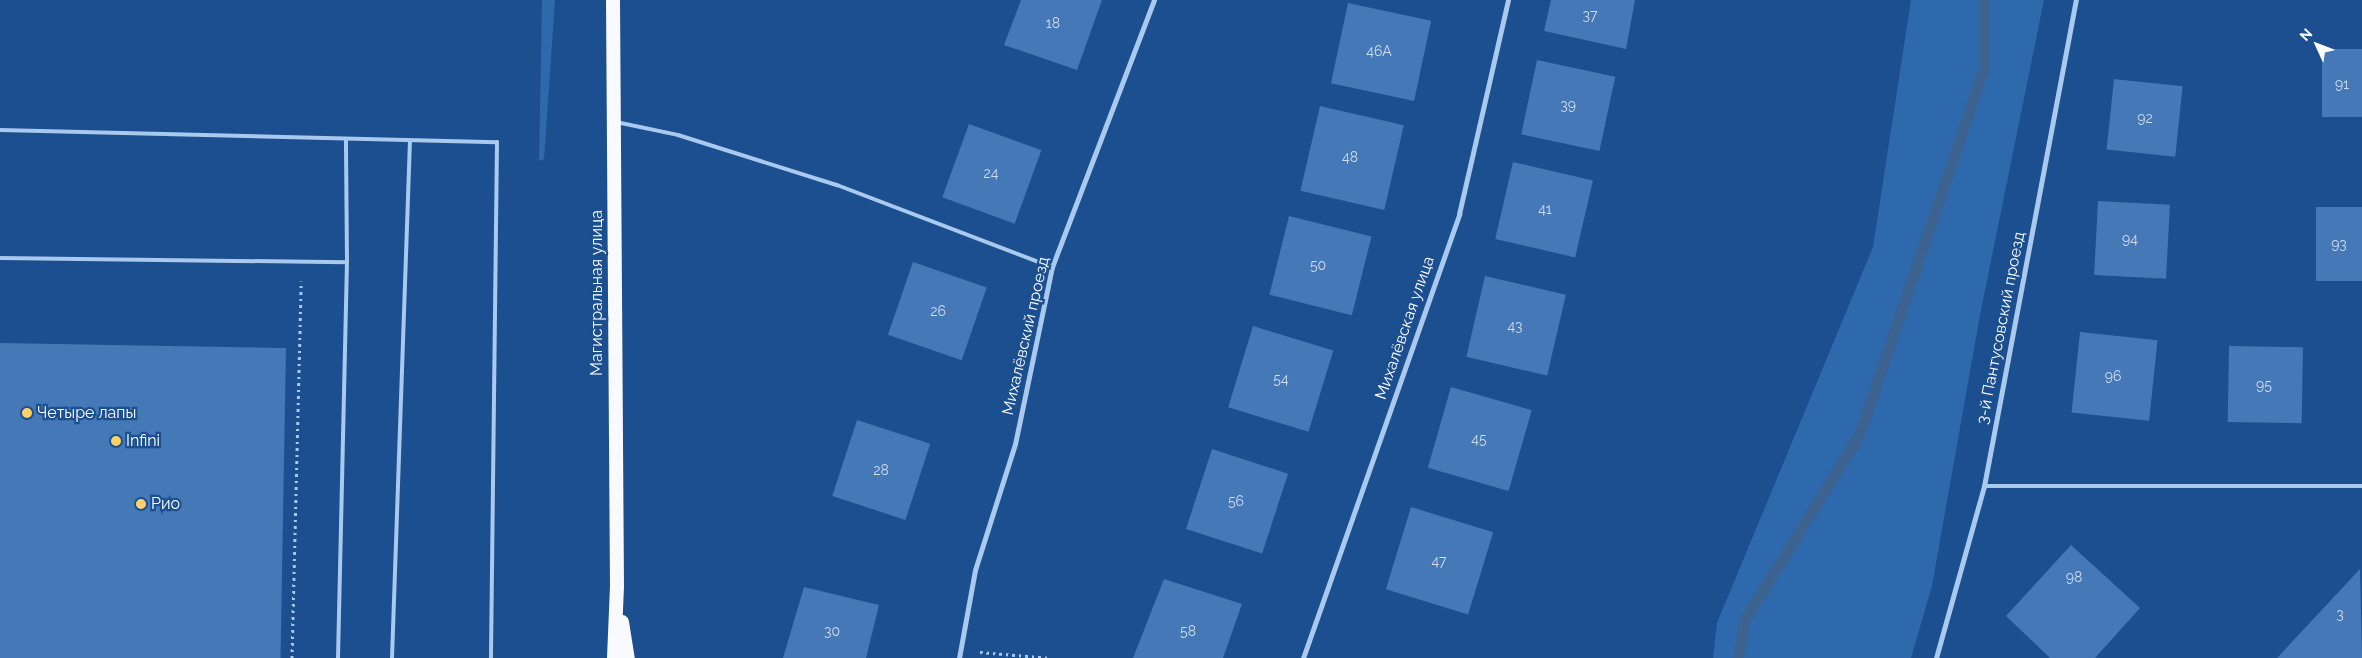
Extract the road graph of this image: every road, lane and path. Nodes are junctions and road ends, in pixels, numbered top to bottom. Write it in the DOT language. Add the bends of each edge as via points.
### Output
graph roads {
  1 [pos="613,0"];
  2 [pos="1154,0"];
  3 [pos="1508,0"];
  4 [pos="2076,0"];
  5 [pos="614,121"];
  6 [pos="0,130"];
  7 [pos="346,139"];
  8 [pos="410,141"];
  9 [pos="0,258"];
  10 [pos="302,262"];
  11 [pos="347,262"];
  12 [pos="1052,267"];
  13 [pos="1984,486"];
  14 [pos="2362,486"];
  15 [pos="617,586"];
  16 [pos="960,650"];
  17 [pos="292,658"];
  18 [pos="338,658"];
  19 [pos="392,658"];
  20 [pos="491,658"];
  21 [pos="614,658"];
  22 [pos="628,658"];
  23 [pos="959,658"];
  24 [pos="1051,658"];
  25 [pos="1303,658"];
  26 [pos="1936,658"];
  1 -- 5 [label="highway, Магистральная улица"];
  2 -- 12 [label="street, Михалёвский проезд"];
  3 -- 25 [label="street, Михалёвская улица" via="1459,214"];
  4 -- 13 [label="street, 3-й Пантусовский проезд"];
  5 -- 12 [label="lane" via="678,135 837,185"];
  5 -- 15 [label="highway, Магистральная улица"];
  6 -- 7 [label="lane"];
  7 -- 8 [label="lane"];
  7 -- 11 [label="lane"];
  8 -- 19 [label="lane"];
  8 -- 20 [label="lane" via="497,142"];
  9 -- 10 [label="lane"];
  10 -- 11 [label="lane"];
  10 -- 17 [label="path"];
  11 -- 18 [label="lane"];
  12 -- 16 [label="street, Михалёвский проезд" via="1015,444 975,570"];
  13 -- 14 [label="lane"];
  13 -- 26 [label="street, 3-й Пантусовский проезд"];
  15 -- 21 [label="highway, Магистральная улица"];
  15 -- 22 [label="highway, Магистральная улица"];
  16 -- 23 [label="street, Михалёвский проезд"];
  16 -- 24 [label="path"];
}
